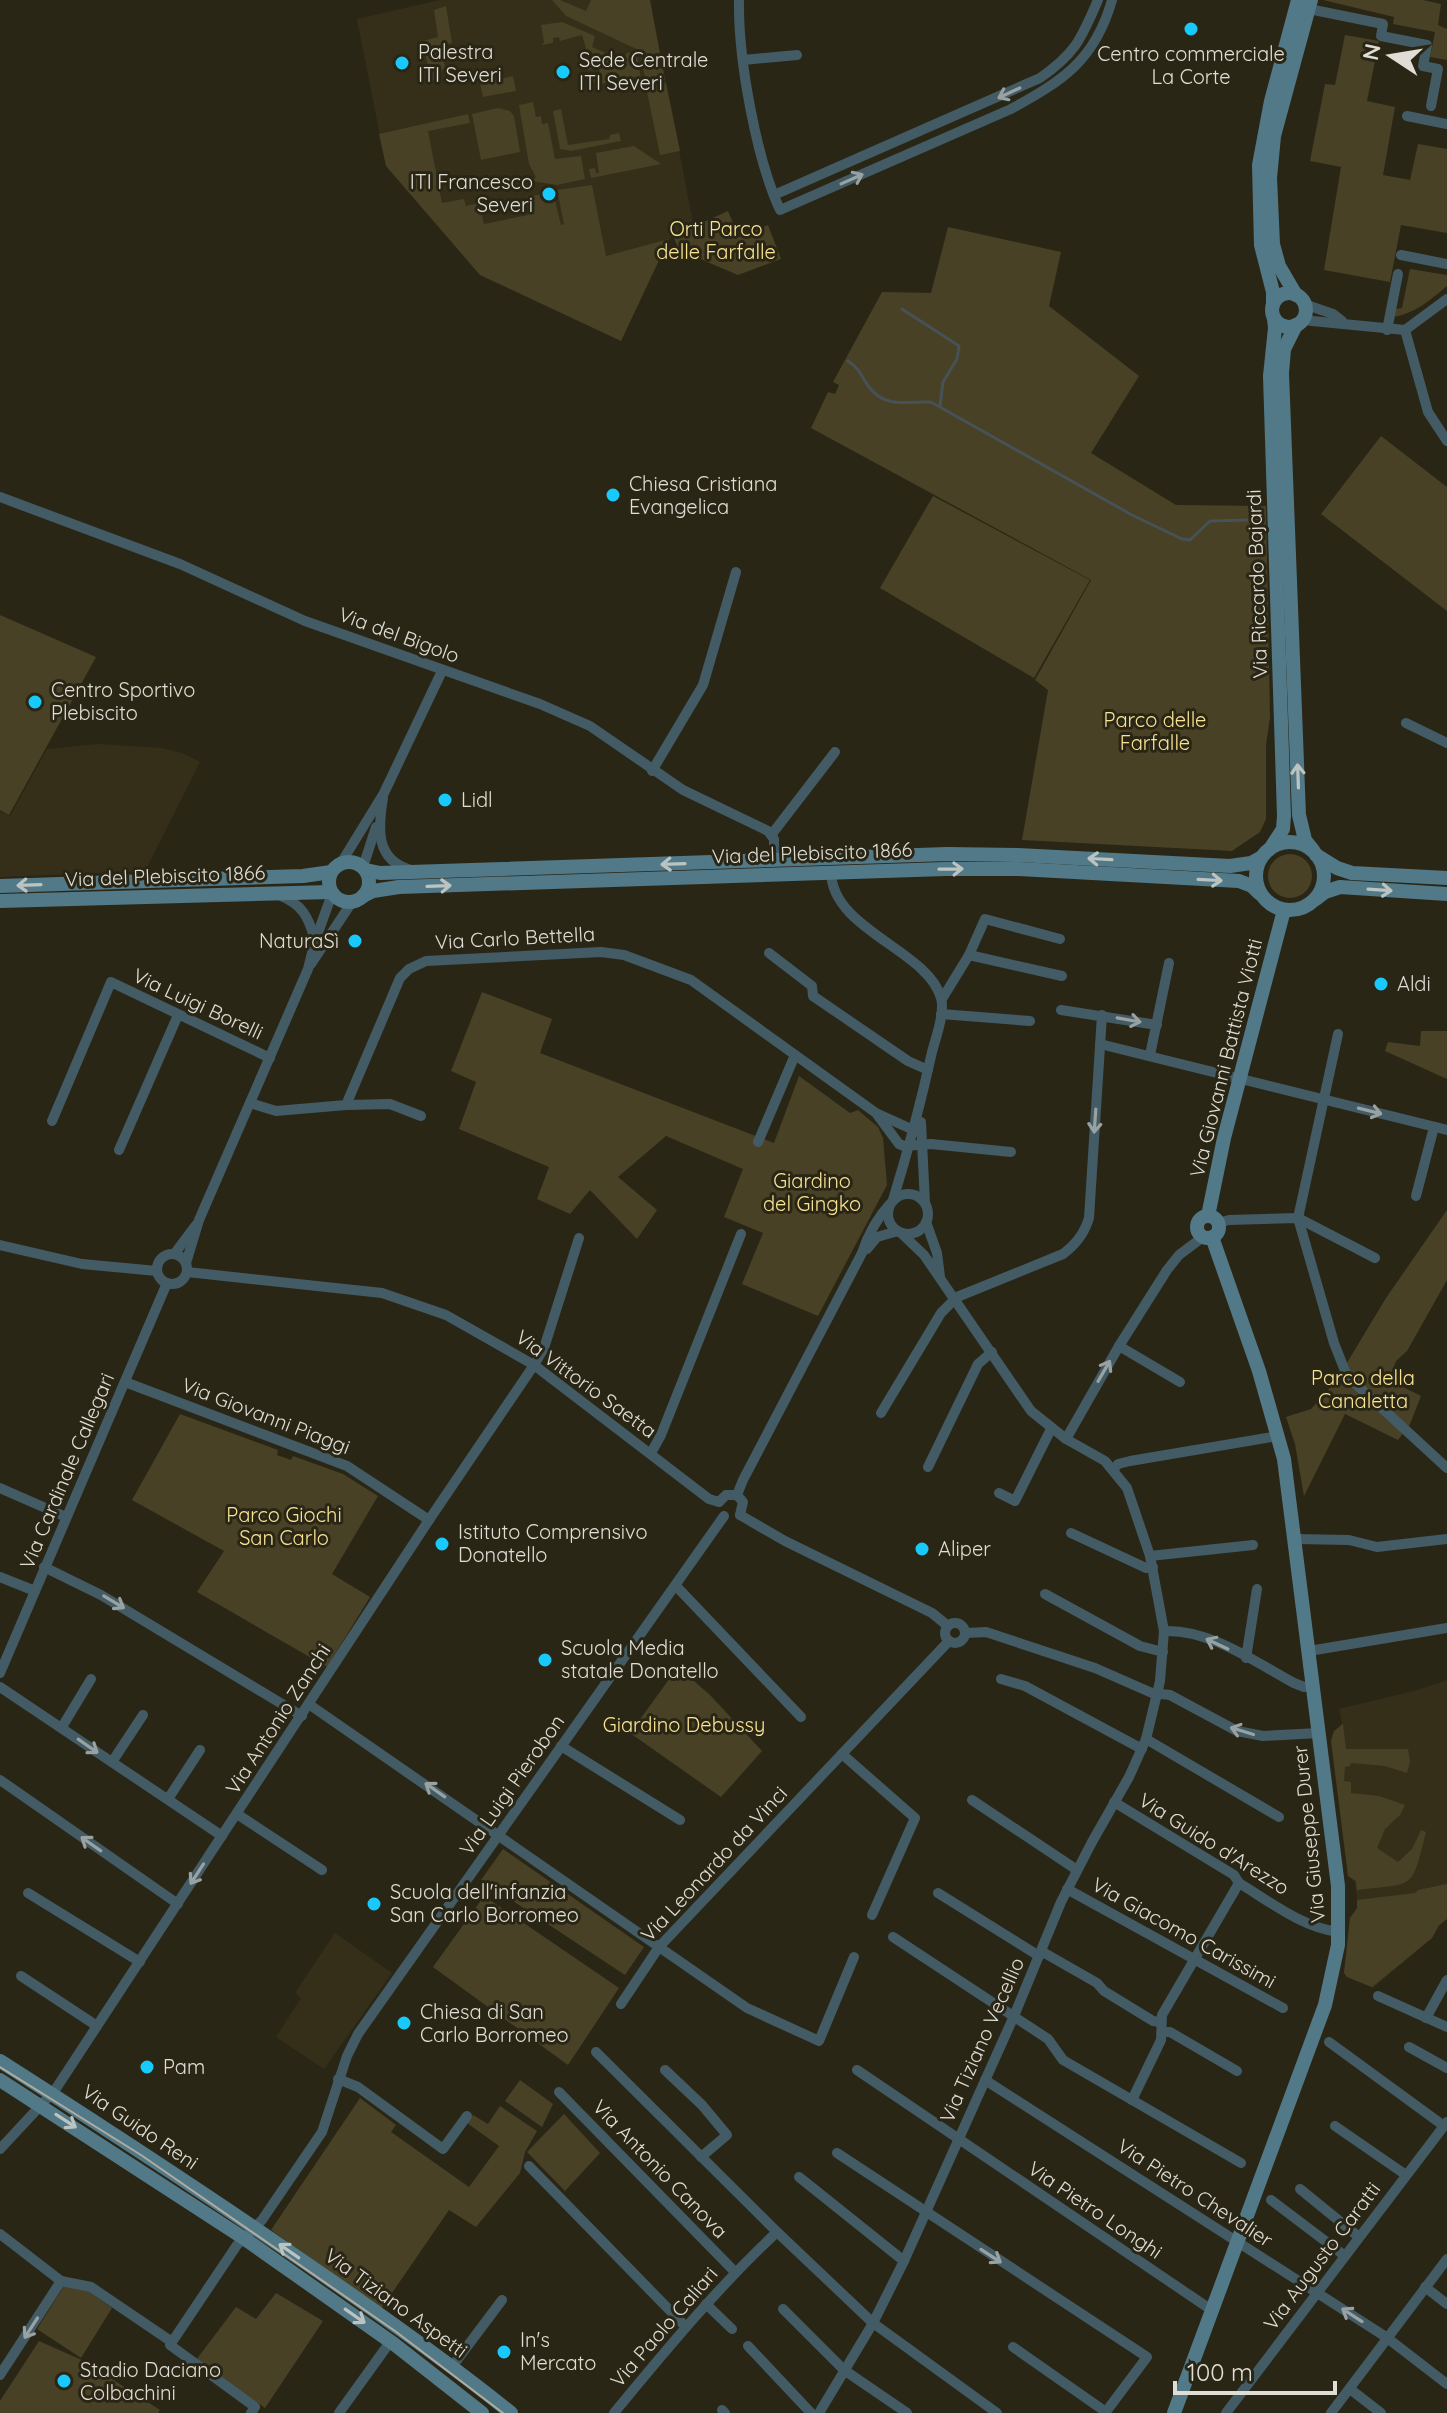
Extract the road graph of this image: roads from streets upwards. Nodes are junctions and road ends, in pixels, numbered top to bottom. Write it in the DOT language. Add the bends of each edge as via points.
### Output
graph roads {
  1 [pos="739,0"];
  2 [pos="1098,0"];
  3 [pos="1112,0"];
  4 [pos="1306,3"];
  5 [pos="1078,46"];
  6 [pos="1088,54"];
  7 [pos="797,55"];
  8 [pos="743,60"];
  9 [pos="1040,78"];
  10 [pos="1048,89"];
  11 [pos="1431,106"];
  12 [pos="1407,116"];
  13 [pos="1447,124"];
  14 [pos="913,136"];
  15 [pos="918,150"];
  16 [pos="774,195"];
  17 [pos="1401,255"];
  18 [pos="1447,264"];
  19 [pos="1398,274"];
  20 [pos="1447,299"];
  21 [pos="1300,300"];
  22 [pos="1273,311"];
  23 [pos="1299,322"];
  24 [pos="1344,322"];
  25 [pos="1387,330"];
  26 [pos="1405,330"];
  27 [pos="1447,441"];
  28 [pos="0,497"];
  29 [pos="736,572"];
  30 [pos="442,671"];
  31 [pos="1406,723"];
  32 [pos="1447,743"];
  33 [pos="835,752"];
  34 [pos="652,771"];
  35 [pos="384,793"];
  36 [pos="379,819"];
  37 [pos="772,834"];
  38 [pos="1272,846"];
  39 [pos="1314,852"];
  40 [pos="1260,858"];
  41 [pos="774,860"];
  42 [pos="336,868"];
  43 [pos="364,869"];
  44 [pos="417,872"];
  45 [pos="831,872"];
  46 [pos="1447,878"];
  47 [pos="0,886"];
  48 [pos="269,892"];
  49 [pos="332,893"];
  50 [pos="1259,893"];
  51 [pos="1447,894"];
  52 [pos="357,899"];
  53 [pos="1315,899"];
  54 [pos="0,901"];
  55 [pos="1284,910"];
  56 [pos="1060,939"];
  57 [pos="315,941"];
  58 [pos="769,953"];
  59 [pos="969,955"];
  60 [pos="1169,963"];
  61 [pos="308,969"];
  62 [pos="1062,976"];
  63 [pos="942,999"];
  64 [pos="1061,1010"];
  65 [pos="941,1014"];
  66 [pos="178,1015"];
  67 [pos="1102,1015"];
  68 [pos="1030,1021"];
  69 [pos="1157,1025"];
  70 [pos="1338,1034"];
  71 [pos="1100,1044"];
  72 [pos="795,1055"];
  73 [pos="1150,1055"];
  74 [pos="270,1058"];
  75 [pos="928,1070"];
  76 [pos="1241,1078"];
  77 [pos="1324,1100"];
  78 [pos="250,1103"];
  79 [pos="346,1105"];
  80 [pos="876,1113"];
  81 [pos="421,1116"];
  82 [pos="52,1121"];
  83 [pos="1434,1127"];
  84 [pos="1447,1130"];
  85 [pos="916,1139"];
  86 [pos="758,1142"];
  87 [pos="119,1150"];
  88 [pos="1011,1152"];
  89 [pos="1416,1196"];
  90 [pos="892,1202"];
  91 [pos="925,1203"];
  92 [pos="1298,1218"];
  93 [pos="1213,1219"];
  94 [pos="199,1220"];
  95 [pos="926,1222"];
  96 [pos="900,1232"];
  97 [pos="741,1234"];
  98 [pos="1208,1237"];
  99 [pos="579,1238"];
  100 [pos="0,1245"];
  101 [pos="175,1253"];
  102 [pos="862,1253"];
  103 [pos="1375,1258"];
  104 [pos="187,1267"];
  105 [pos="157,1271"];
  106 [pos="940,1279"];
  107 [pos="167,1283"];
  108 [pos="953,1301"];
  109 [pos="1119,1346"];
  110 [pos="992,1352"];
  111 [pos="534,1365"];
  112 [pos="125,1382"];
  113 [pos="1180,1382"];
  114 [pos="881,1413"];
  115 [pos="1051,1429"];
  116 [pos="1278,1436"];
  117 [pos="1066,1439"];
  118 [pos="651,1453"];
  119 [pos="928,1467"];
  120 [pos="1447,1468"];
  121 [pos="1114,1469"];
  122 [pos="0,1488"];
  123 [pos="999,1493"];
  124 [pos="737,1495"];
  125 [pos="719,1502"];
  126 [pos="740,1515"];
  127 [pos="724,1516"];
  128 [pos="66,1517"];
  129 [pos="429,1520"];
  130 [pos="1071,1533"];
  131 [pos="1295,1539"];
  132 [pos="1447,1539"];
  133 [pos="1253,1545"];
  134 [pos="1151,1562"];
  135 [pos="44,1567"];
  136 [pos="0,1577"];
  137 [pos="676,1586"];
  138 [pos="1257,1589"];
  139 [pos="35,1591"];
  140 [pos="1045,1594"];
  141 [pos="948,1626"];
  142 [pos="1447,1628"];
  143 [pos="1164,1631"];
  144 [pos="966,1633"];
  145 [pos="949,1641"];
  146 [pos="1309,1651"];
  147 [pos="1163,1652"];
  148 [pos="1246,1658"];
  149 [pos="0,1673"];
  150 [pos="91,1679"];
  151 [pos="1001,1679"];
  152 [pos="1313,1685"];
  153 [pos="0,1687"];
  154 [pos="1158,1694"];
  155 [pos="310,1705"];
  156 [pos="143,1715"];
  157 [pos="302,1716"];
  158 [pos="801,1717"];
  159 [pos="62,1727"];
  160 [pos="1319,1733"];
  161 [pos="1144,1744"];
  162 [pos="561,1746"];
  163 [pos="200,1750"];
  164 [pos="842,1754"];
  165 [pos="112,1762"];
  166 [pos="0,1780"];
  167 [pos="168,1799"];
  168 [pos="972,1800"];
  169 [pos="1114,1802"];
  170 [pos="237,1814"];
  171 [pos="1279,1817"];
  172 [pos="680,1820"];
  173 [pos="499,1835"];
  174 [pos="222,1836"];
  175 [pos="322,1870"];
  176 [pos="1077,1870"];
  177 [pos="1239,1883"];
  178 [pos="1067,1889"];
  179 [pos="28,1893"];
  180 [pos="938,1893"];
  181 [pos="178,1904"];
  182 [pos="872,1915"];
  183 [pos="1339,1932"];
  184 [pos="893,1937"];
  185 [pos="659,1947"];
  186 [pos="1040,1954"];
  187 [pos="854,1957"];
  188 [pos="1193,1960"];
  189 [pos="140,1962"];
  190 [pos="21,1976"];
  191 [pos="1447,1980"];
  192 [pos="1378,1996"];
  193 [pos="621,2004"];
  194 [pos="1283,2008"];
  195 [pos="1014,2016"];
  196 [pos="1426,2018"];
  197 [pos="97,2026"];
  198 [pos="1162,2027"];
  199 [pos="1447,2027"];
  200 [pos="1329,2042"];
  201 [pos="1409,2047"];
  202 [pos="596,2052"];
  203 [pos="0,2061"];
  204 [pos="1447,2068"];
  205 [pos="665,2070"];
  206 [pos="857,2070"];
  207 [pos="1237,2071"];
  208 [pos="338,2079"];
  209 [pos="0,2080"];
  210 [pos="985,2080"];
  211 [pos="559,2092"];
  212 [pos="52,2094"];
  213 [pos="1132,2100"];
  214 [pos="42,2106"];
  215 [pos="467,2116"];
  216 [pos="1446,2124"];
  217 [pos="1335,2126"];
  218 [pos="957,2139"];
  219 [pos="0,2149"];
  220 [pos="837,2153"];
  221 [pos="701,2157"];
  222 [pos="1241,2163"];
  223 [pos="529,2166"];
  224 [pos="1406,2175"];
  225 [pos="799,2177"];
  226 [pos="1300,2189"];
  227 [pos="1271,2200"];
  228 [pos="926,2214"];
  229 [pos="777,2232"];
  230 [pos="0,2234"];
  231 [pos="251,2234"];
  232 [pos="1359,2237"];
  233 [pos="1237,2241"];
  234 [pos="1345,2256"];
  235 [pos="1447,2259"];
  236 [pos="904,2261"];
  237 [pos="735,2272"];
  238 [pos="61,2281"];
  239 [pos="1425,2287"];
  240 [pos="1317,2293"];
  241 [pos="502,2300"];
  242 [pos="706,2304"];
  243 [pos="1447,2304"];
  244 [pos="783,2309"];
  245 [pos="1213,2311"];
  246 [pos="873,2323"];
  247 [pos="685,2326"];
  248 [pos="732,2329"];
  249 [pos="1386,2337"];
  250 [pos="390,2342"];
  251 [pos="170,2345"];
  252 [pos="748,2346"];
  253 [pos="1013,2347"];
  254 [pos="451,2368"];
  255 [pos="844,2370"];
  256 [pos="0,2375"];
  257 [pos="1447,2384"];
  258 [pos="1350,2389"];
  259 [pos="1105,2412"];
  260 [pos="251,2413"];
  261 [pos="339,2413"];
  262 [pos="482,2413"];
  263 [pos="511,2413"];
  264 [pos="614,2413"];
  265 [pos="811,2413"];
  266 [pos="819,2413"];
  267 [pos="907,2413"];
  268 [pos="997,2413"];
  269 [pos="1174,2413"];
  270 [pos="1226,2413"];
  271 [pos="1331,2413"];
  272 [pos="1381,2413"];
  1 -- 8 [label="street"];
  2 -- 5 [label="street"];
  3 -- 6 [label="street"];
  4 -- 11 [label="street" via="1383,24 1381,36 1427,45 1423,66 1438,69"];
  4 -- 21 [label="street" via="1274,136 1270,178 1277,258"];
  4 -- 22 [label="street, Via Riccardo Bajardi" via="1271,101 1259,165 1261,245"];
  5 -- 6 [label="street"];
  5 -- 9 [label="street"];
  6 -- 10 [label="street"];
  7 -- 8 [label="street"];
  8 -- 16 [label="street"];
  9 -- 10 [label="street"];
  9 -- 14 [label="street, one-way"];
  10 -- 15 [label="street"];
  12 -- 13 [label="street"];
  14 -- 15 [label="street"];
  14 -- 16 [label="street"];
  16 -- 15 [label="street, one-way" via="780,210"];
  17 -- 18 [label="street"];
  19 -- 25 [label="street"];
  20 -- 26 [label="street"];
  21 -- 22 [label="street" via="1283,295"];
  21 -- 23 [label="street, Via Riccardo Bajardi"];
  21 -- 24 [label="street"];
  22 -- 23 [label="street" via="1283,326"];
  22 -- 38 [label="street, Via Riccardo Bajardi" via="1270,376 1284,816"];
  23 -- 24 [label="street"];
  39 -- 23 [label="street, Via Riccardo Bajardi, one-way" via="1299,815 1282,373 1284,349"];
  24 -- 25 [label="street"];
  25 -- 26 [label="street"];
  26 -- 27 [label="street" via="1428,412"];
  28 -- 30 [label="street, Via del Bigolo"];
  29 -- 34 [label="street" via="703,685"];
  30 -- 34 [label="street, Via del Bigolo" via="590,726"];
  30 -- 35 [label="street"];
  31 -- 32 [label="street"];
  33 -- 37 [label="street"];
  34 -- 37 [label="street, Via del Bigolo"];
  35 -- 36 [label="street"];
  35 -- 42 [label="street"];
  36 -- 43 [label="street"];
  36 -- 44 [label="street" via="386,853"];
  37 -- 41 [label="street"];
  38 -- 39 [label="street" via="1297,842"];
  38 -- 40 [label="street"];
  39 -- 46 [label="street" via="1352,873"];
  39 -- 53 [label="street" via="1324,872"];
  40 -- 41 [label="street, Via del Plebiscito 1866, one-way" via="1230,866 980,854"];
  40 -- 50 [label="street" via="1255,881"];
  41 -- 44 [label="street, Via del Plebiscito 1866, one-way"];
  42 -- 43 [label="street" via="355,862"];
  42 -- 47 [label="street, Via del Plebiscito 1866, one-way" via="303,876"];
  42 -- 49 [label="street" via="329,879"];
  43 -- 44 [label="street, Via del Plebiscito 1866"];
  43 -- 52 [label="street" via="369,884"];
  45 -- 50 [label="street, Via del Plebiscito 1866, one-way" via="1019,869 1239,881"];
  52 -- 45 [label="street, Via del Plebiscito 1866, one-way" via="399,887"];
  45 -- 63 [label="street" via="845,906 929,976"];
  48 -- 49 [label="street, Via del Plebiscito 1866"];
  48 -- 54 [label="street, Via del Plebiscito 1866"];
  48 -- 57 [label="street" via="302,908"];
  49 -- 52 [label="street" via="341,900"];
  49 -- 57 [label="street"];
  50 -- 55 [label="street"];
  53 -- 51 [label="street, one-way" via="1340,887"];
  52 -- 61 [label="street"];
  53 -- 55 [label="street" via="1300,909"];
  55 -- 76 [label="street, Via Giovanni Battista Viotti"];
  56 -- 59 [label="street" via="985,919"];
  57 -- 61 [label="street"];
  58 -- 75 [label="street" via="812,986 813,996"];
  59 -- 62 [label="street"];
  59 -- 63 [label="street"];
  60 -- 69 [label="street"];
  61 -- 74 [label="street"];
  63 -- 65 [label="street"];
  64 -- 67 [label="street"];
  65 -- 68 [label="street"];
  65 -- 75 [label="street"];
  66 -- 74 [label="street, Via Luigi Borelli"];
  66 -- 82 [label="street, Via Luigi Borelli" via="111,982"];
  66 -- 87 [label="street"];
  67 -- 69 [label="street, one-way"];
  67 -- 71 [label="street"];
  69 -- 73 [label="street"];
  70 -- 77 [label="street"];
  71 -- 73 [label="street"];
  71 -- 108 [label="street, one-way" via="1089,1218 1080,1239 1063,1254"];
  72 -- 79 [label="street, Via Carlo Bettella" via="691,980 615,952 426,961 400,978"];
  72 -- 80 [label="street, Via Carlo Bettella"];
  72 -- 86 [label="street"];
  73 -- 76 [label="street"];
  74 -- 78 [label="street"];
  75 -- 85 [label="street"];
  76 -- 77 [label="street"];
  76 -- 93 [label="street, Via Giovanni Battista Viotti" via="1224,1138"];
  77 -- 83 [label="street, one-way"];
  77 -- 92 [label="street"];
  78 -- 79 [label="street" via="276,1111"];
  78 -- 94 [label="street"];
  79 -- 81 [label="street" via="390,1104"];
  80 -- 85 [label="street, Via Carlo Bettella"];
  80 -- 85 [label="street, Via Carlo Bettella" via="899,1144"];
  83 -- 84 [label="street"];
  83 -- 89 [label="street"];
  85 -- 88 [label="street"];
  85 -- 90 [label="street"];
  85 -- 91 [label="street"];
  90 -- 91 [label="street" via="907,1193"];
  90 -- 96 [label="street" via="889,1222"];
  90 -- 102 [label="street"];
  91 -- 95 [label="street"];
  92 -- 93 [label="street"];
  92 -- 103 [label="street"];
  92 -- 120 [label="street" via="1347,1376"];
  93 -- 98 [label="street, Via Giovanni Battista Viotti" via="1201,1218 1197,1224 1198,1232"];
  94 -- 101 [label="street"];
  94 -- 104 [label="street"];
  95 -- 96 [label="street" via="918,1232"];
  95 -- 106 [label="street, Via Tiziano Vecellio"];
  96 -- 102 [label="street" via="877,1237"];
  96 -- 106 [label="street, Via Tiziano Vecellio"];
  97 -- 118 [label="street"];
  98 -- 109 [label="street" via="1174,1260"];
  98 -- 116 [label="street, Via Giuseppe Durer"];
  99 -- 111 [label="street, Via Antonio Zanchi"];
  100 -- 105 [label="street" via="82,1264"];
  101 -- 104 [label="street"];
  101 -- 105 [label="street" via="161,1258"];
  102 -- 124 [label="street"];
  104 -- 107 [label="street" via="180,1282"];
  104 -- 111 [label="street, Via Vittorio Saetta" via="201,1275 356,1289 404,1299 446,1315"];
  105 -- 107 [label="street"];
  106 -- 108 [label="street, Via Tiziano Vecellio"];
  107 -- 112 [label="street, Via Cardinale Callegari"];
  108 -- 110 [label="street, Via Tiziano Vecellio"];
  108 -- 114 [label="street"];
  109 -- 113 [label="street"];
  117 -- 109 [label="street, one-way"];
  110 -- 115 [label="street, Via Tiziano Vecellio" via="1031,1411"];
  110 -- 119 [label="street" via="978,1364"];
  111 -- 118 [label="street, Via Vittorio Saetta"];
  111 -- 129 [label="street, Via Antonio Zanchi"];
  112 -- 128 [label="street, Via Cardinale Callegari"];
  112 -- 129 [label="street, Via Giovanni Piaggi" via="347,1466"];
  115 -- 117 [label="street, Via Tiziano Vecellio"];
  115 -- 123 [label="street" via="1015,1501"];
  116 -- 121 [label="street" via="1130,1461"];
  116 -- 131 [label="street, Via Giuseppe Durer"];
  117 -- 121 [label="street, Via Tiziano Vecellio"];
  118 -- 125 [label="street, Via Vittorio Saetta"];
  121 -- 134 [label="street, Via Tiziano Vecellio" via="1127,1488"];
  122 -- 128 [label="street"];
  124 -- 125 [label="street"];
  124 -- 126 [label="street" via="743,1506"];
  125 -- 127 [label="street"];
  126 -- 127 [label="street"];
  126 -- 141 [label="street"];
  127 -- 137 [label="street, Via Luigi Pierobon"];
  128 -- 135 [label="street, Via Cardinale Callegari"];
  129 -- 155 [label="street, Via Antonio Zanchi"];
  130 -- 134 [label="street" via="1146,1568"];
  131 -- 132 [label="street" via="1349,1540 1377,1547"];
  131 -- 146 [label="street, Via Giuseppe Durer"];
  133 -- 134 [label="street"];
  134 -- 143 [label="street, Via Tiziano Vecellio"];
  135 -- 139 [label="street, Via Cardinale Callegari"];
  135 -- 157 [label="street, one-way" via="101,1595"];
  136 -- 139 [label="street"];
  137 -- 158 [label="street"];
  137 -- 162 [label="street, Via Luigi Pierobon"];
  138 -- 148 [label="street"];
  139 -- 149 [label="street, Via Cardinale Callegari"];
  140 -- 147 [label="street" via="1140,1646"];
  141 -- 144 [label="street" via="958,1623"];
  141 -- 145 [label="street"];
  142 -- 146 [label="street"];
  143 -- 147 [label="street, Via Tiziano Vecellio"];
  148 -- 143 [label="street, one-way" via="1192,1633"];
  144 -- 145 [label="street" via="959,1643"];
  144 -- 154 [label="street" via="997,1635"];
  145 -- 164 [label="street, Via Leonardo da Vinci"];
  146 -- 152 [label="street, Via Giuseppe Durer"];
  147 -- 154 [label="street, Via Tiziano Vecellio"];
  148 -- 152 [label="street" via="1294,1683"];
  150 -- 159 [label="street"];
  151 -- 161 [label="street"];
  152 -- 160 [label="street, Via Giuseppe Durer"];
  153 -- 159 [label="street"];
  160 -- 154 [label="street, one-way" via="1250,1734"];
  154 -- 161 [label="street, Via Tiziano Vecellio"];
  155 -- 157 [label="street, Via Antonio Zanchi"];
  173 -- 155 [label="street, one-way"];
  156 -- 165 [label="street"];
  157 -- 170 [label="street, Via Antonio Zanchi"];
  159 -- 165 [label="street, one-way"];
  160 -- 183 [label="street, Via Giuseppe Durer"];
  161 -- 169 [label="street, Via Tiziano Vecellio"];
  161 -- 171 [label="street"];
  162 -- 172 [label="street"];
  162 -- 173 [label="street, Via Luigi Pierobon"];
  163 -- 167 [label="street"];
  164 -- 182 [label="street" via="915,1818"];
  164 -- 185 [label="street, Via Leonardo da Vinci"];
  165 -- 167 [label="street"];
  181 -- 166 [label="street, one-way"];
  167 -- 174 [label="street"];
  168 -- 176 [label="street"];
  169 -- 176 [label="street, Via Tiziano Vecellio"];
  169 -- 177 [label="street, Via Guido d'Arezzo"];
  170 -- 174 [label="street, Via Antonio Zanchi"];
  170 -- 175 [label="street"];
  173 -- 185 [label="street"];
  173 -- 208 [label="street, Via Luigi Pierobon" via="358,2034"];
  174 -- 181 [label="street, Via Antonio Zanchi, one-way"];
  176 -- 178 [label="street, Via Tiziano Vecellio"];
  177 -- 183 [label="street, Via Guido d'Arezzo" via="1307,1923"];
  177 -- 188 [label="street"];
  178 -- 186 [label="street, Via Tiziano Vecellio"];
  178 -- 188 [label="street, Via Giacomo Carissimi"];
  179 -- 189 [label="street"];
  180 -- 186 [label="street, Via Tiziano Vecellio"];
  181 -- 189 [label="street, Via Antonio Zanchi"];
  183 -- 233 [label="street, Via Giuseppe Durer" via="1325,2005"];
  184 -- 195 [label="street"];
  185 -- 187 [label="street" via="747,2008 819,2041"];
  185 -- 193 [label="street, Via Leonardo da Vinci"];
  186 -- 195 [label="street, Via Tiziano Vecellio"];
  186 -- 198 [label="street" via="1097,1983"];
  188 -- 194 [label="street, Via Giacomo Carissimi"];
  188 -- 198 [label="street"];
  189 -- 197 [label="street, Via Antonio Zanchi"];
  190 -- 197 [label="street"];
  191 -- 196 [label="street"];
  192 -- 196 [label="street"];
  195 -- 210 [label="street, Via Tiziano Vecellio"];
  195 -- 213 [label="street" via="1048,2039 1063,2060"];
  196 -- 199 [label="street"];
  197 -- 212 [label="street, Via Antonio Zanchi"];
  198 -- 207 [label="street"];
  198 -- 213 [label="street"];
  200 -- 216 [label="street"];
  201 -- 204 [label="street"];
  202 -- 221 [label="street"];
  203 -- 212 [label="street, Via Guido Reni"];
  205 -- 221 [label="street" via="727,2135"];
  206 -- 218 [label="street, Via Tiziano Vecellio"];
  208 -- 215 [label="street" via="358,2087 443,2149"];
  208 -- 231 [label="street, Via Luigi Pierobon" via="322,2132"];
  209 -- 214 [label="street, Via Guido Reni"];
  210 -- 218 [label="street, Via Tiziano Vecellio"];
  210 -- 233 [label="street, Via Pietro Chevalier"];
  211 -- 237 [label="street, Via Antonio Canova"];
  212 -- 214 [label="street, Via Antonio Zanchi"];
  212 -- 231 [label="street, Via Guido Reni"];
  213 -- 222 [label="street"];
  214 -- 219 [label="street, Via Antonio Zanchi"];
  214 -- 231 [label="street, Via Guido Reni, one-way"];
  216 -- 224 [label="street, Via Augusto Caratti"];
  217 -- 224 [label="street"];
  218 -- 228 [label="street, Via Tiziano Vecellio"];
  218 -- 245 [label="street, Via Pietro Longhi"];
  220 -- 228 [label="street"];
  221 -- 229 [label="street"];
  223 -- 247 [label="street"];
  224 -- 232 [label="street, Via Augusto Caratti"];
  225 -- 236 [label="street"];
  226 -- 232 [label="street"];
  227 -- 234 [label="street"];
  228 -- 236 [label="street, Via Tiziano Vecellio"];
  228 -- 259 [label="street, one-way" via="1147,2357"];
  229 -- 237 [label="street, Via Paolo Caliari"];
  229 -- 246 [label="street"];
  230 -- 238 [label="street"];
  231 -- 238 [label="street, Via Luigi Pierobon" via="237,2245 172,2342 91,2287"];
  231 -- 250 [label="street, Via Tiziano Aspetti, one-way"];
  254 -- 231 [label="street, Via Tiziano Aspetti, one-way"];
  232 -- 234 [label="street, Via Augusto Caratti"];
  233 -- 240 [label="street, Via Pietro Chevalier"];
  233 -- 245 [label="street, Via Giuseppe Durer"];
  234 -- 240 [label="street, Via Augusto Caratti"];
  235 -- 239 [label="street"];
  236 -- 246 [label="street, Via Tiziano Vecellio"];
  237 -- 242 [label="street, Via Paolo Caliari"];
  238 -- 256 [label="street, one-way"];
  239 -- 243 [label="street"];
  239 -- 249 [label="street"];
  249 -- 240 [label="street, Via Pietro Chevalier, one-way"];
  240 -- 270 [label="street, Via Augusto Caratti"];
  241 -- 254 [label="street"];
  242 -- 247 [label="street, Via Paolo Caliari"];
  242 -- 248 [label="street"];
  244 -- 255 [label="street"];
  245 -- 269 [label="street, Via Giuseppe Durer"];
  246 -- 255 [label="street, Via Tiziano Vecellio"];
  246 -- 268 [label="street"];
  247 -- 264 [label="street, Via Paolo Caliari"];
  249 -- 257 [label="street, Via Pietro Chevalier"];
  249 -- 258 [label="street"];
  250 -- 261 [label="street"];
  250 -- 262 [label="street, Via Tiziano Aspetti"];
  251 -- 260 [label="street" via="255,2407"];
  252 -- 265 [label="street"];
  253 -- 259 [label="street"];
  254 -- 263 [label="street, Via Tiziano Aspetti"];
  255 -- 266 [label="street, Via Tiziano Vecellio"];
  255 -- 267 [label="street"];
  258 -- 271 [label="street"];
  258 -- 272 [label="street"];
}
